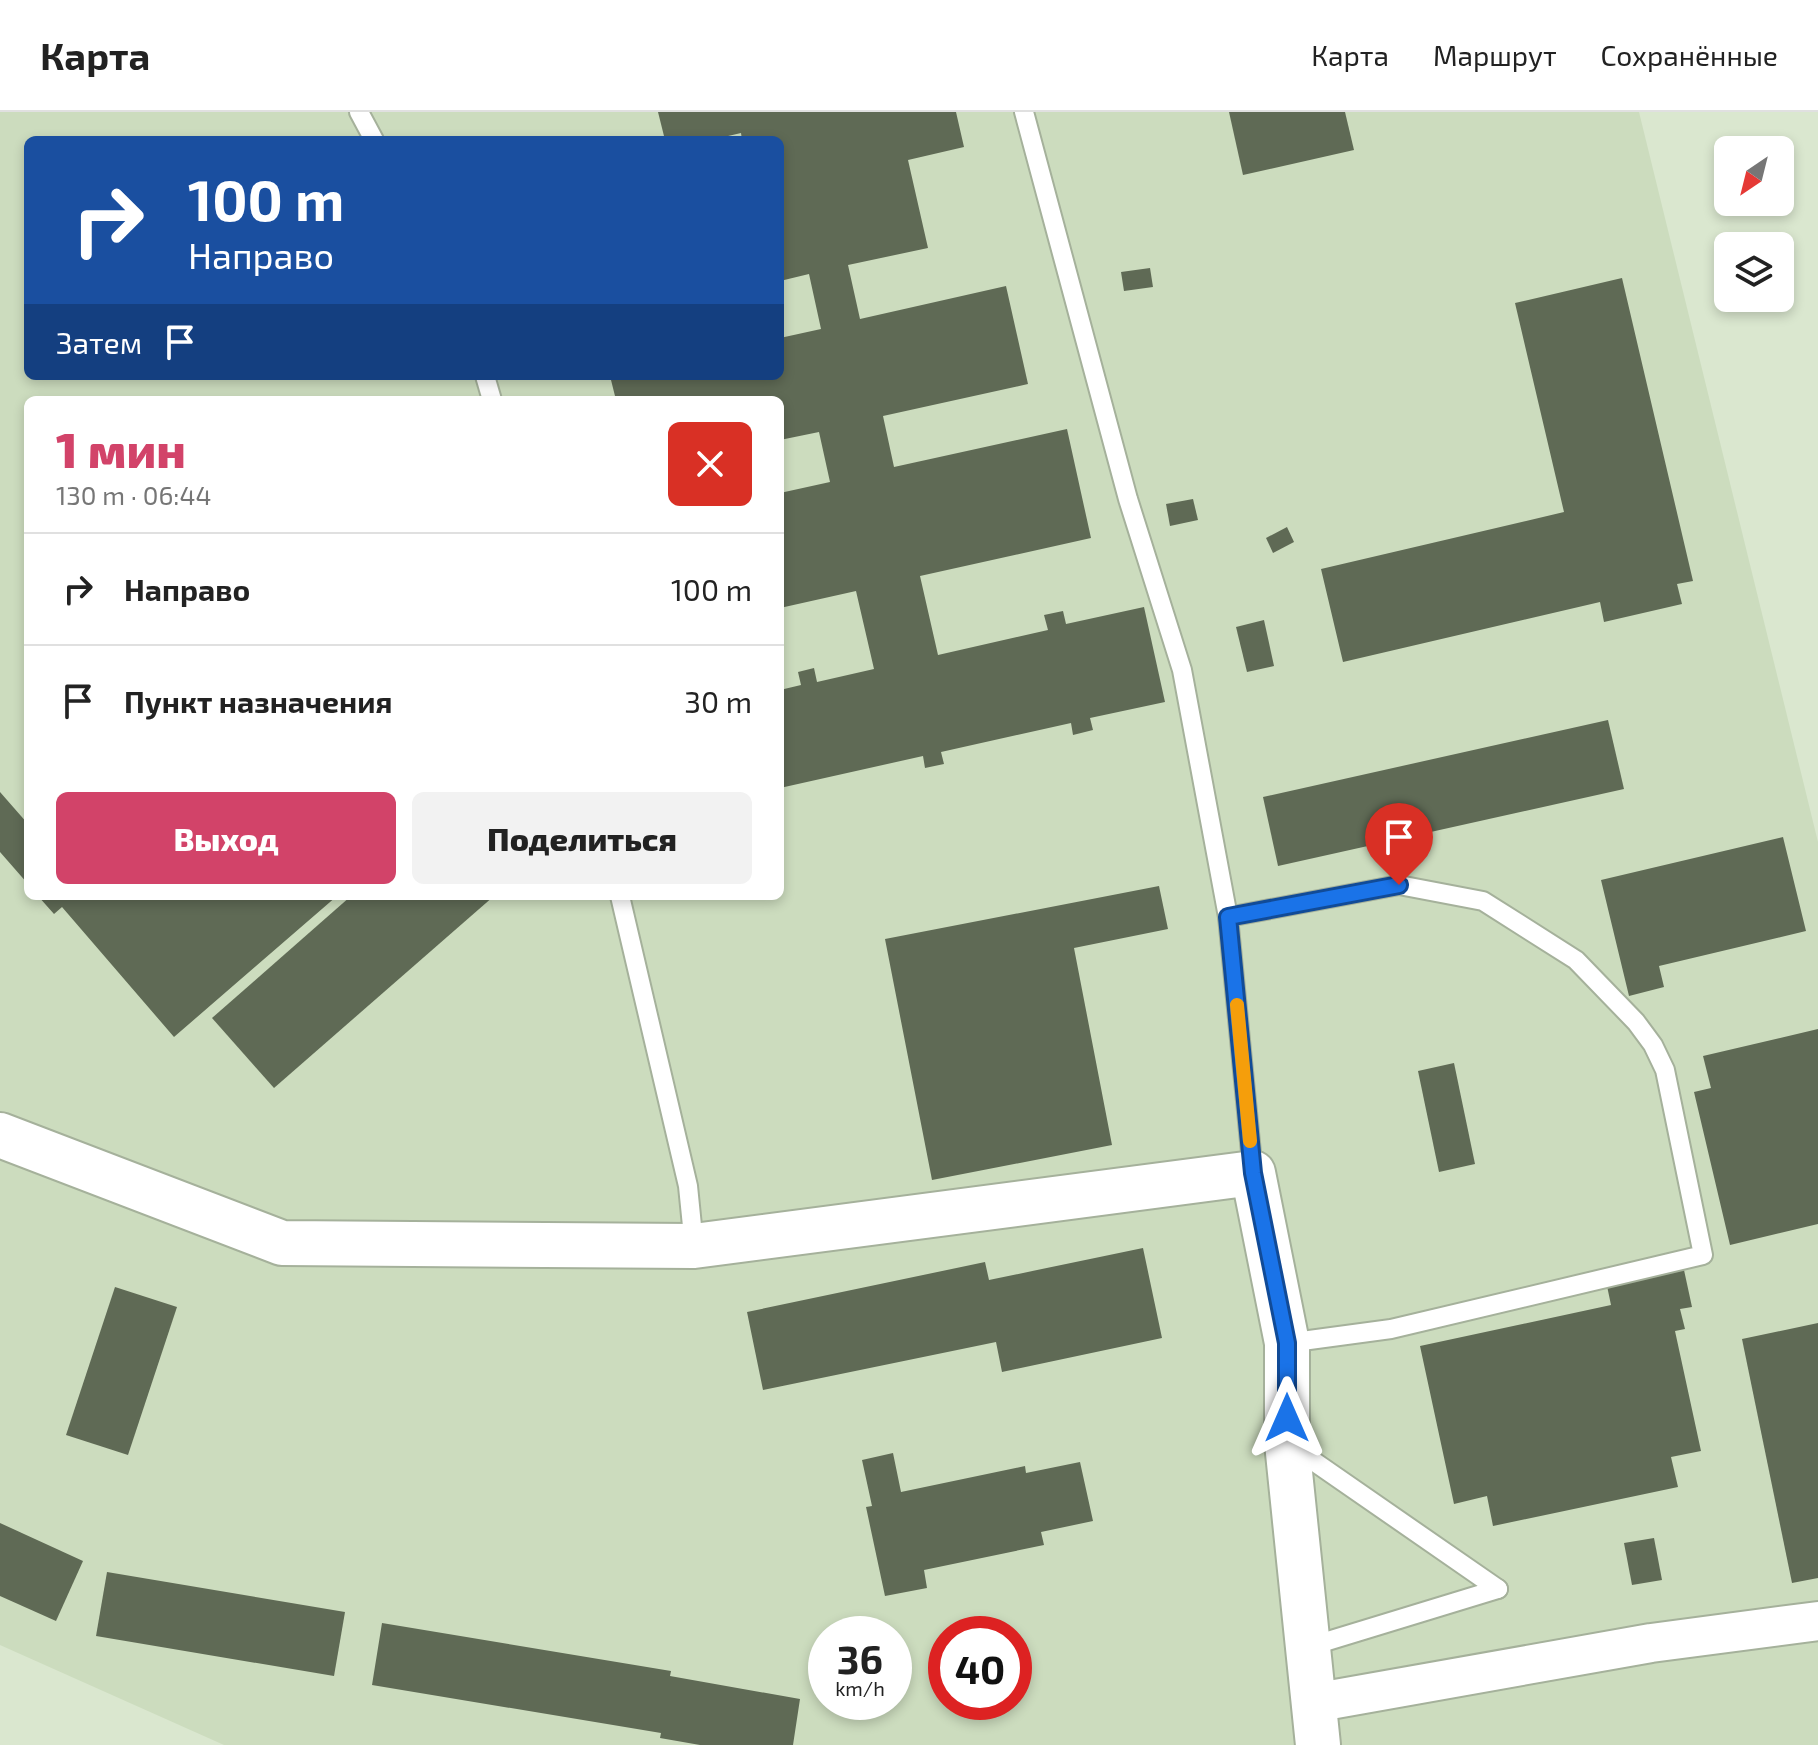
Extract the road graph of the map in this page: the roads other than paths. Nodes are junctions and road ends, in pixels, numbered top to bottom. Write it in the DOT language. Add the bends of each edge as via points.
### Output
graph roads {
  1 [pos="359,112"];
  2 [pos="1024,112"];
  3 [pos="372,136"];
  4 [pos="621,900"];
  5 [pos="1228,917"];
  6 [pos="0,1135"];
  7 [pos="1253,1173"];
  8 [pos="694,1246"];
  9 [pos="1287,1343"];
  10 [pos="1287,1443"];
  11 [pos="1818,1621"];
  12 [pos="1306,1648"];
  13 [pos="1313,1703"];
  14 [pos="1318,1745"];
  1 -- 3 [label="lane"];
  2 -- 5 [label="lane" via="1128,499 1182,670"];
  4 -- 8 [label="lane" via="688,1186"];
  5 -- 7 [label="lane"];
  5 -- 9 [label="lane" via="1399,885 1483,901 1576,960 1636,1022 1665,1070 1703,1255 1391,1329"];
  6 -- 8 [label="street" via="282,1243"];
  7 -- 8 [label="street"];
  7 -- 9 [label="street"];
  9 -- 10 [label="street"];
  10 -- 12 [label="street"];
  10 -- 12 [label="lane" via="1498,1589"];
  11 -- 13 [label="street" via="1651,1643"];
  12 -- 13 [label="street"];
  13 -- 14 [label="street"];
}
